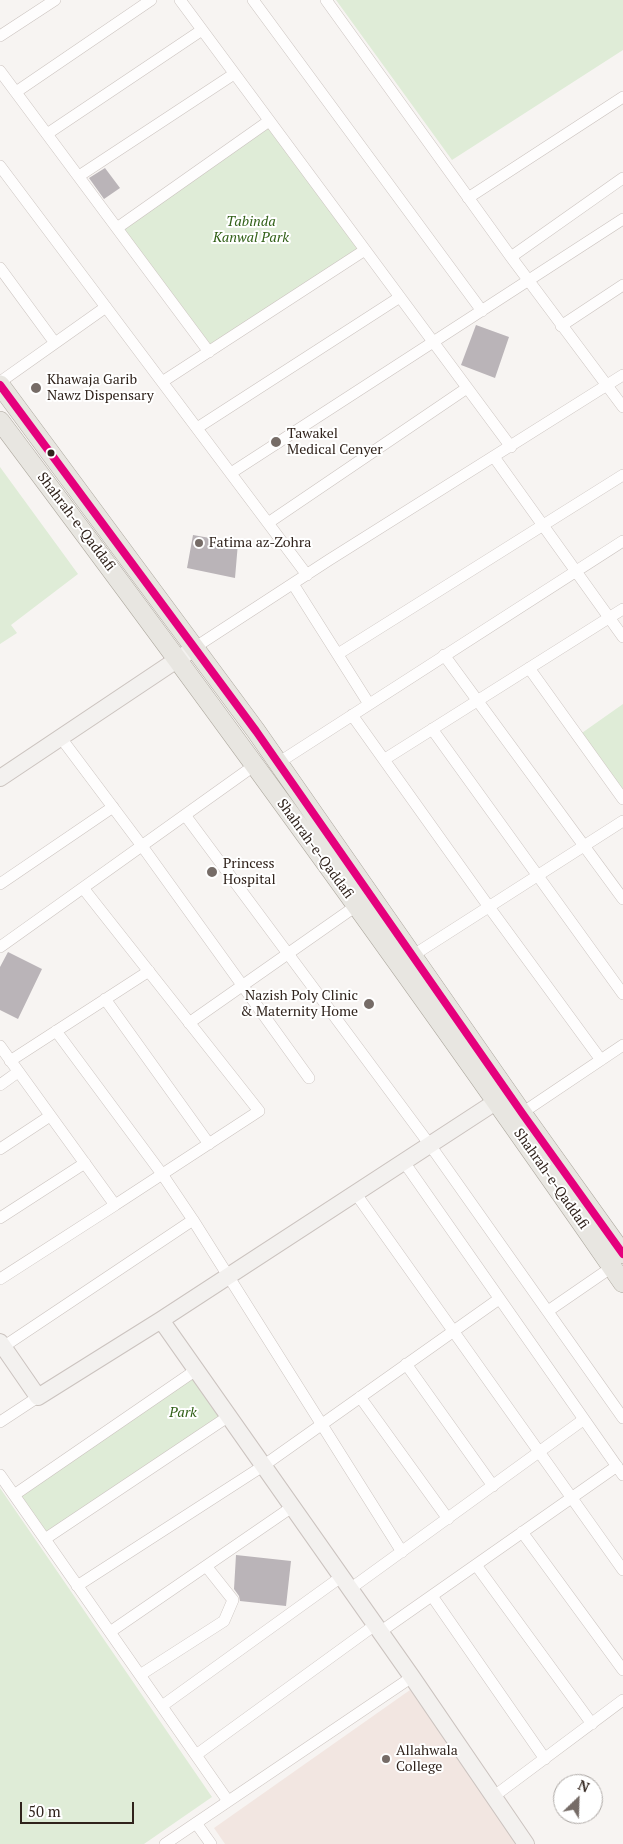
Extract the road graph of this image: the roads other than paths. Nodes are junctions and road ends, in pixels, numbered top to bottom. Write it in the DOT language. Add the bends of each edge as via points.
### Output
graph roads {
  1 [pos="55,0"];
  2 [pos="151,0"];
  3 [pos="180,0"];
  4 [pos="253,0"];
  5 [pos="326,0"];
  6 [pos="202,30"];
  7 [pos="0,36"];
  8 [pos="0,72"];
  9 [pos="234,74"];
  10 [pos="16,92"];
  11 [pos="623,97"];
  12 [pos="269,121"];
  13 [pos="47,134"];
  14 [pos="0,166"];
  15 [pos="79,176"];
  16 [pos="623,178"];
  17 [pos="468,198"];
  18 [pos="623,219"];
  19 [pos="117,228"];
  20 [pos="365,250"];
  21 [pos="511,257"];
  22 [pos="0,268"];
  23 [pos="528,280"];
  24 [pos="623,285"];
  25 [pos="400,297"];
  26 [pos="106,307"];
  27 [pos="482,311"];
  28 [pos="562,326"];
  29 [pos="433,342"];
  30 [pos="55,343"];
  31 [pos="209,352"];
  32 [pos="623,375"];
  33 [pos="162,382"];
  34 [pos="0,384"];
  35 [pos="606,386"];
  36 [pos="467,388"];
  37 [pos="623,407"];
  38 [pos="0,421"];
  39 [pos="197,428"];
  40 [pos="511,447"];
  41 [pos="494,457"];
  42 [pos="230,473"];
  43 [pos="623,475"];
  44 [pos="268,523"];
  45 [pos="543,526"];
  46 [pos="623,541"];
  47 [pos="576,571"];
  48 [pos="307,575"];
  49 [pos="293,584"];
  50 [pos="623,609"];
  51 [pos="610,618"];
  52 [pos="623,637"];
  53 [pos="194,648"];
  54 [pos="338,654"];
  55 [pos="444,656"];
  56 [pos="178,659"];
  57 [pos="529,668"];
  58 [pos="478,701"];
  59 [pos="369,704"];
  60 [pos="352,715"];
  61 [pos="432,729"];
  62 [pos="61,738"];
  63 [pos="385,759"];
  64 [pos="278,762"];
  65 [pos="255,765"];
  66 [pos="0,778"];
  67 [pos="623,799"];
  68 [pos="112,807"];
  69 [pos="185,815"];
  70 [pos="623,821"];
  71 [pos="142,846"];
  72 [pos="584,846"];
  73 [pos="538,876"];
  74 [pos="0,884"];
  75 [pos="83,888"];
  76 [pos="623,899"];
  77 [pos="356,906"];
  78 [pos="489,907"];
  79 [pos="0,947"];
  80 [pos="288,953"];
  81 [pos="412,956"];
  82 [pos="149,971"];
  83 [pos="243,986"];
  84 [pos="623,994"];
  85 [pos="105,1000"];
  86 [pos="190,1023"];
  87 [pos="56,1031"];
  88 [pos="623,1045"];
  89 [pos="0,1046"];
  90 [pos="601,1060"];
  91 [pos="10,1061"];
  92 [pos="18,1072"];
  93 [pos="309,1078"];
  94 [pos="0,1085"];
  95 [pos="497,1101"];
  96 [pos="522,1113"];
  97 [pos="50,1116"];
  98 [pos="209,1144"];
  99 [pos="430,1145"];
  100 [pos="0,1149"];
  101 [pos="404,1162"];
  102 [pos="85,1163"];
  103 [pos="162,1174"];
  104 [pos="356,1194"];
  105 [pos="115,1205"];
  106 [pos="0,1218"];
  107 [pos="193,1220"];
  108 [pos="618,1261"];
  109 [pos="228,1276"];
  110 [pos="0,1279"];
  111 [pos="623,1283"];
  112 [pos="500,1299"];
  113 [pos="548,1311"];
  114 [pos="162,1320"];
  115 [pos="453,1331"];
  116 [pos="2,1345"];
  117 [pos="406,1364"];
  118 [pos="196,1370"];
  119 [pos="38,1397"];
  120 [pos="360,1397"];
  121 [pos="228,1416"];
  122 [pos="623,1418"];
  123 [pos="583,1420"];
  124 [pos="0,1422"];
  125 [pos="322,1424"];
  126 [pos="540,1453"];
  127 [pos="263,1466"];
  128 [pos="620,1471"];
  129 [pos="0,1475"];
  130 [pos="493,1486"];
  131 [pos="14,1495"];
  132 [pos="571,1497"];
  133 [pos="292,1507"];
  134 [pos="448,1519"];
  135 [pos="522,1532"];
  136 [pos="45,1539"];
  137 [pos="402,1552"];
  138 [pos="476,1565"];
  139 [pos="206,1566"];
  140 [pos="623,1570"];
  141 [pos="346,1583"];
  142 [pos="77,1586"];
  143 [pos="432,1596"];
  144 [pos="377,1629"];
  145 [pos="110,1632"];
  146 [pos="623,1670"];
  147 [pos="140,1675"];
  148 [pos="412,1677"];
  149 [pos="623,1700"];
  150 [pos="162,1706"];
  151 [pos="592,1724"];
  152 [pos="196,1755"];
  153 [pos="545,1759"];
  154 [pos="493,1797"];
  155 [pos="228,1801"];
  156 [pos="196,1823"];
  157 [pos="165,1844"];
  158 [pos="211,1844"];
  159 [pos="526,1844"];
  1 -- 7 [label="street"];
  2 -- 10 [label="street"];
  3 -- 6 [label="street"];
  4 -- 27 [label="street"];
  5 -- 17 [label="street"];
  6 -- 9 [label="street"];
  6 -- 13 [label="street"];
  8 -- 10 [label="street"];
  9 -- 12 [label="street"];
  9 -- 15 [label="street"];
  10 -- 13 [label="street"];
  11 -- 17 [label="street"];
  12 -- 19 [label="street"];
  12 -- 20 [label="street"];
  13 -- 15 [label="street"];
  14 -- 26 [label="street"];
  15 -- 19 [label="street"];
  16 -- 21 [label="street"];
  17 -- 21 [label="street"];
  18 -- 23 [label="street"];
  19 -- 31 [label="street"];
  20 -- 25 [label="street"];
  20 -- 31 [label="street"];
  21 -- 23 [label="street"];
  22 -- 30 [label="street"];
  23 -- 27 [label="street"];
  23 -- 28 [label="street"];
  24 -- 28 [label="street"];
  25 -- 29 [label="street"];
  25 -- 39 [label="street"];
  26 -- 30 [label="street"];
  26 -- 33 [label="street"];
  27 -- 29 [label="street"];
  28 -- 35 [label="street"];
  29 -- 36 [label="street"];
  29 -- 42 [label="street"];
  30 -- 34 [label="street"];
  31 -- 33 [label="street"];
  32 -- 35 [label="street"];
  33 -- 39 [label="street"];
  34 -- 53 [label="main road, Shahrah-e-Qaddafi"];
  35 -- 37 [label="street"];
  35 -- 40 [label="street"];
  36 -- 40 [label="street"];
  36 -- 44 [label="street"];
  38 -- 56 [label="main road, Shahrah-e-Qaddafi"];
  39 -- 42 [label="street"];
  40 -- 41 [label="street"];
  41 -- 45 [label="street"];
  41 -- 48 [label="street"];
  42 -- 44 [label="street"];
  43 -- 45 [label="street"];
  44 -- 48 [label="street"];
  45 -- 47 [label="street"];
  45 -- 54 [label="street"];
  46 -- 47 [label="street"];
  47 -- 51 [label="street"];
  47 -- 55 [label="street"];
  48 -- 49 [label="street"];
  49 -- 53 [label="street"];
  49 -- 54 [label="street"];
  50 -- 51 [label="street"];
  51 -- 52 [label="street"];
  51 -- 57 [label="street"];
  53 -- 56 [label="street"];
  53 -- 64 [label="main road, Shahrah-e-Qaddafi"];
  54 -- 59 [label="street"];
  55 -- 58 [label="street"];
  55 -- 59 [label="street"];
  56 -- 62 [label="street"];
  56 -- 65 [label="main road, Shahrah-e-Qaddafi"];
  57 -- 58 [label="street"];
  57 -- 67 [label="street"];
  58 -- 61 [label="street"];
  58 -- 72 [label="street"];
  59 -- 60 [label="street"];
  60 -- 63 [label="street"];
  60 -- 64 [label="street"];
  61 -- 63 [label="street"];
  61 -- 73 [label="street"];
  62 -- 66 [label="street"];
  62 -- 68 [label="street"];
  63 -- 78 [label="street"];
  64 -- 81 [label="main road, Shahrah-e-Qaddafi"];
  65 -- 69 [label="street"];
  65 -- 77 [label="main road, Shahrah-e-Qaddafi"];
  68 -- 71 [label="street"];
  68 -- 74 [label="street"];
  69 -- 71 [label="street"];
  69 -- 80 [label="street"];
  70 -- 72 [label="street"];
  71 -- 75 [label="street"];
  71 -- 83 [label="street"];
  72 -- 73 [label="street"];
  72 -- 76 [label="street"];
  73 -- 78 [label="street"];
  73 -- 84 [label="street"];
  75 -- 79 [label="street"];
  75 -- 82 [label="street"];
  77 -- 80 [label="street"];
  77 -- 95 [label="main road, Shahrah-e-Qaddafi"];
  78 -- 81 [label="street"];
  78 -- 90 [label="street"];
  80 -- 83 [label="street"];
  80 -- 99 [label="street"];
  81 -- 96 [label="main road, Shahrah-e-Qaddafi"];
  82 -- 85 [label="street"];
  82 -- 86 [label="street"];
  83 -- 86 [label="street"];
  83 -- 93 [label="street"];
  85 -- 87 [label="street"];
  85 -- 98 [label="street"];
  86 -- 98 [label="street" via="259,1111"];
  87 -- 91 [label="street"];
  87 -- 103 [label="street"];
  88 -- 90 [label="street"];
  89 -- 91 [label="street"];
  90 -- 96 [label="street"];
  91 -- 92 [label="street"];
  92 -- 94 [label="street"];
  92 -- 97 [label="street"];
  95 -- 99 [label="street"];
  95 -- 108 [label="main road, Shahrah-e-Qaddafi"];
  96 -- 108 [label="main road, Shahrah-e-Qaddafi"];
  97 -- 100 [label="street"];
  97 -- 102 [label="street"];
  98 -- 103 [label="street"];
  99 -- 101 [label="street"];
  99 -- 113 [label="street"];
  101 -- 104 [label="street"];
  101 -- 112 [label="street"];
  102 -- 105 [label="street"];
  102 -- 106 [label="street"];
  103 -- 105 [label="street"];
  103 -- 107 [label="street"];
  104 -- 109 [label="street"];
  104 -- 115 [label="street"];
  105 -- 110 [label="street"];
  107 -- 109 [label="street"];
  107 -- 116 [label="street"];
  108 -- 111 [label="main road, Shahrah-e-Qaddafi"];
  108 -- 113 [label="street"];
  109 -- 114 [label="street"];
  109 -- 125 [label="street"];
  112 -- 115 [label="street"];
  112 -- 123 [label="street"];
  113 -- 122 [label="street"];
  114 -- 118 [label="street"];
  114 -- 119 [label="street"];
  115 -- 117 [label="street"];
  115 -- 126 [label="street"];
  116 -- 119 [label="street"];
  117 -- 120 [label="street"];
  117 -- 130 [label="street"];
  118 -- 121 [label="street"];
  118 -- 131 [label="street"];
  119 -- 124 [label="street"];
  120 -- 125 [label="street"];
  120 -- 134 [label="street"];
  121 -- 127 [label="street"];
  121 -- 136 [label="street"];
  123 -- 126 [label="street"];
  123 -- 128 [label="street"];
  125 -- 127 [label="street"];
  125 -- 137 [label="street"];
  126 -- 130 [label="street"];
  126 -- 132 [label="street"];
  127 -- 133 [label="street"];
  127 -- 142 [label="street"];
  128 -- 132 [label="street"];
  129 -- 131 [label="street"];
  130 -- 134 [label="street"];
  131 -- 136 [label="street"];
  132 -- 135 [label="street"];
  132 -- 140 [label="street"];
  133 -- 139 [label="street"];
  133 -- 141 [label="street"];
  134 -- 137 [label="street"];
  135 -- 138 [label="street"];
  135 -- 146 [label="street"];
  136 -- 142 [label="street"];
  137 -- 141 [label="street"];
  138 -- 143 [label="street"];
  138 -- 151 [label="street"];
  139 -- 145 [label="street"];
  139 -- 147 [label="street" via="233,1600 224,1621"];
  141 -- 144 [label="street"];
  141 -- 150 [label="street"];
  142 -- 145 [label="street"];
  143 -- 144 [label="street"];
  143 -- 153 [label="street"];
  144 -- 148 [label="street"];
  144 -- 152 [label="street"];
  145 -- 147 [label="street"];
  147 -- 150 [label="street"];
  148 -- 154 [label="street"];
  148 -- 155 [label="street"];
  149 -- 151 [label="street"];
  150 -- 152 [label="street"];
  151 -- 153 [label="street"];
  152 -- 155 [label="street"];
  153 -- 154 [label="street"];
  154 -- 159 [label="street"];
  155 -- 156 [label="street"];
  156 -- 157 [label="street"];
  156 -- 158 [label="street"];
}
